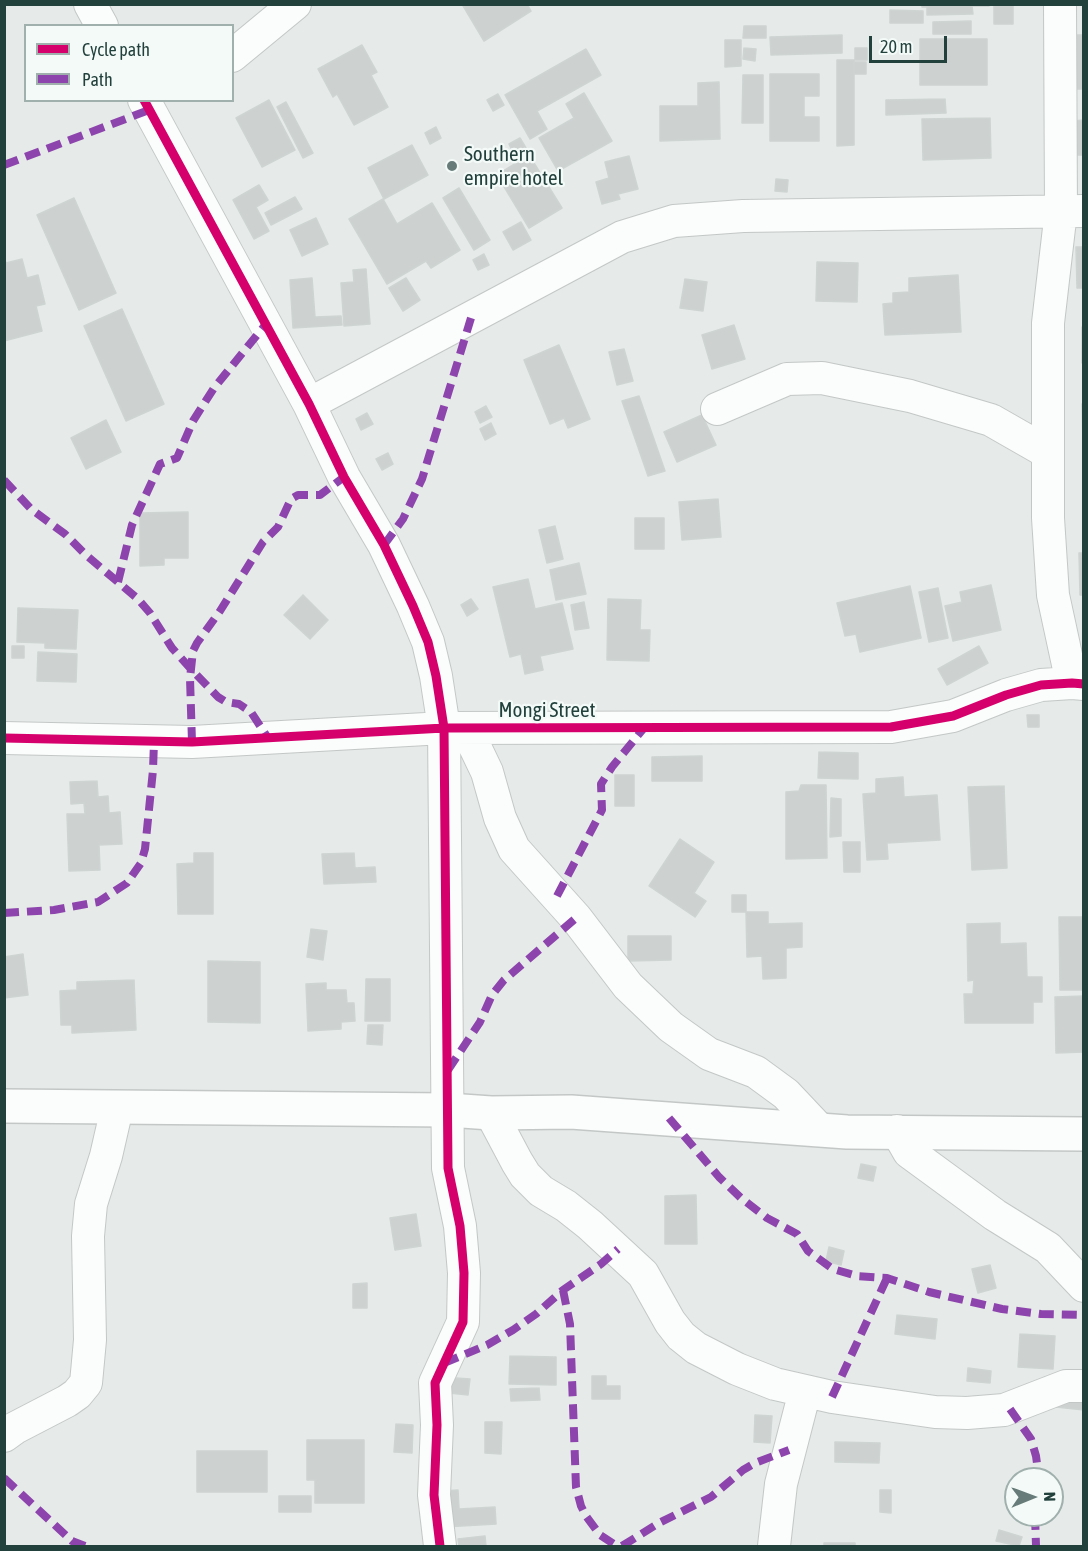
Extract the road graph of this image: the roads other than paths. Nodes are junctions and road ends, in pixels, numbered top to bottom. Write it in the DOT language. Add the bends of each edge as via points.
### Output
graph roads {
  1 [pos="90,4"];
  2 [pos="295,4"];
  3 [pos="1060,4"];
  4 [pos="101,24"];
  5 [pos="234,54"];
  6 [pos="152,104"];
  7 [pos="1072,211"];
  8 [pos="309,404"];
  9 [pos="717,409"];
  10 [pos="1047,452"];
  11 [pos="1077,683"];
  12 [pos="455,728"];
  13 [pos="4,738"];
  14 [pos="4,1106"];
  15 [pos="117,1108"];
  16 [pos="448,1110"];
  17 [pos="491,1113"];
  18 [pos="819,1129"];
  19 [pos="897,1131"];
  20 [pos="1083,1134"];
  21 [pos="1083,1286"];
  22 [pos="1083,1386"];
  23 [pos="805,1391"];
  24 [pos="4,1436"];
  25 [pos="440,1546"];
  26 [pos="774,1546"];
  1 -- 4 [label="street"];
  2 -- 5 [label="street"];
  3 -- 7 [label="street"];
  6 -- 8 [label="street"];
  7 -- 8 [label="street" via="743,216 674,221 622,237"];
  7 -- 10 [label="street" via="1048,323"];
  8 -- 12 [label="street" via="413,606"];
  9 -- 10 [label="street" via="787,379 822,378 910,396 991,420"];
  10 -- 11 [label="street" via="1053,595"];
  11 -- 12 [label="street, Mongi Street" via="1041,685 953,716 891,727"];
  12 -- 13 [label="street, Mongi Street" via="192,742"];
  12 -- 16 [label="street"];
  12 -- 18 [label="street" via="487,772 514,849 576,918 628,986 671,1027 709,1054 756,1072 786,1094"];
  14 -- 15 [label="street"];
  15 -- 16 [label="street"];
  15 -- 24 [label="street" via="91,1204 86,1383 67,1401"];
  16 -- 17 [label="street"];
  16 -- 25 [label="street" via="447,1168 460,1226 464,1283 463,1322 435,1383 434,1495"];
  17 -- 18 [label="street" via="571,1112"];
  17 -- 23 [label="street" via="525,1175 590,1225 643,1274 681,1336 737,1369"];
  18 -- 19 [label="street"];
  19 -- 20 [label="street"];
  19 -- 21 [label="street" via="909,1152 1048,1248"];
  22 -- 23 [label="street" via="1066,1386 1010,1409 967,1413 895,1407"];
  23 -- 26 [label="street" via="781,1484"];
}
